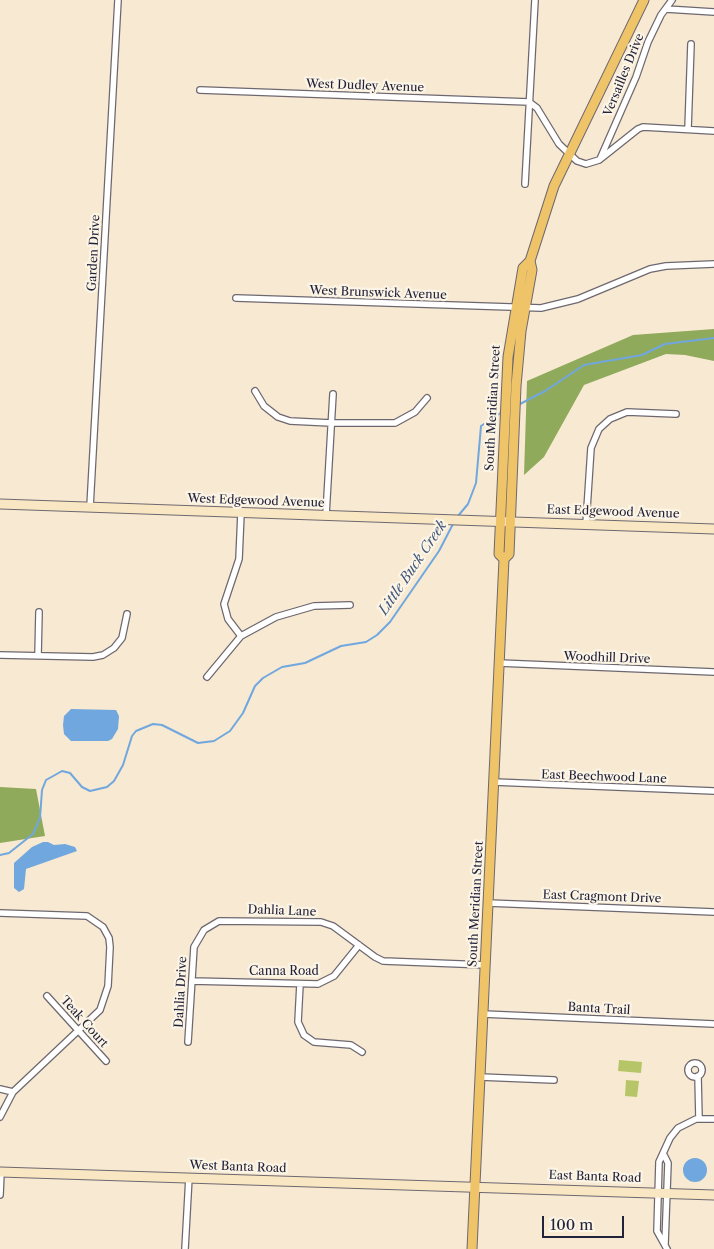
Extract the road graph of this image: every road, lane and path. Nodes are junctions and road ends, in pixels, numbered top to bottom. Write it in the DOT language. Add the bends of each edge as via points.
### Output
graph roads {
  1 [pos="118,0"];
  2 [pos="535,0"];
  3 [pos="644,0"];
  4 [pos="672,0"];
  5 [pos="666,9"];
  6 [pos="714,12"];
  7 [pos="692,44"];
  8 [pos="200,90"];
  9 [pos="529,102"];
  10 [pos="688,129"];
  11 [pos="714,130"];
  12 [pos="570,154"];
  13 [pos="599,160"];
  14 [pos="525,184"];
  15 [pos="714,264"];
  16 [pos="236,298"];
  17 [pos="520,308"];
  18 [pos="255,391"];
  19 [pos="333,394"];
  20 [pos="427,398"];
  21 [pos="676,414"];
  22 [pos="331,422"];
  23 [pos="0,504"];
  24 [pos="90,507"];
  25 [pos="240,513"];
  26 [pos="326,515"];
  27 [pos="500,521"];
  28 [pos="510,522"];
  29 [pos="586,524"];
  30 [pos="714,529"];
  31 [pos="504,560"];
  32 [pos="350,605"];
  33 [pos="39,612"];
  34 [pos="127,614"];
  35 [pos="241,636"];
  36 [pos="0,656"];
  37 [pos="38,656"];
  38 [pos="499,663"];
  39 [pos="714,672"];
  40 [pos="207,677"];
  41 [pos="494,782"];
  42 [pos="714,791"];
  43 [pos="488,903"];
  44 [pos="714,912"];
  45 [pos="0,913"];
  46 [pos="216,922"];
  47 [pos="359,945"];
  48 [pos="486,965"];
  49 [pos="192,981"];
  50 [pos="300,984"];
  51 [pos="47,996"];
  52 [pos="484,1014"];
  53 [pos="714,1024"];
  54 [pos="79,1031"];
  55 [pos="188,1042"];
  56 [pos="362,1052"];
  57 [pos="106,1061"];
  58 [pos="698,1076"];
  59 [pos="480,1077"];
  60 [pos="554,1080"];
  61 [pos="0,1089"];
  62 [pos="13,1092"];
  63 [pos="0,1117"];
  64 [pos="699,1119"];
  65 [pos="714,1120"];
  66 [pos="664,1154"];
  67 [pos="1,1172"];
  68 [pos="189,1178"];
  69 [pos="475,1186"];
  70 [pos="657,1192"];
  71 [pos="668,1192"];
  72 [pos="0,1195"];
  73 [pos="714,1195"];
  74 [pos="666,1246"];
  75 [pos="186,1249"];
  76 [pos="472,1249"];
  1 -- 24 [label="street, Garden Drive"];
  2 -- 9 [label="street"];
  3 -- 12 [label="main road, South Meridian Street"];
  4 -- 5 [label="street, Versailles Drive"];
  5 -- 6 [label="street"];
  5 -- 13 [label="street, Versailles Drive" via="641,58 636,77"];
  7 -- 10 [label="street"];
  8 -- 9 [label="street, West Dudley Avenue"];
  9 -- 12 [label="street" via="536,106 556,140"];
  9 -- 14 [label="street"];
  10 -- 11 [label="street"];
  10 -- 13 [label="street" via="643,127"];
  12 -- 13 [label="street" via="582,164"];
  12 -- 17 [label="main road, South Meridian Street" via="554,186 530,261 523,268"];
  15 -- 17 [label="street, West Brunswick Avenue" via="658,267 569,302 549,307"];
  16 -- 17 [label="street, West Brunswick Avenue"];
  17 -- 27 [label="main road, South Meridian Street" via="505,391"];
  17 -- 28 [label="main road, South Meridian Street"];
  18 -- 22 [label="street" via="264,406 278,417 290,421"];
  19 -- 22 [label="street"];
  20 -- 22 [label="street" via="411,415 396,423"];
  21 -- 29 [label="street" via="627,412 600,427 591,448"];
  22 -- 26 [label="street"];
  23 -- 24 [label="main road, West Edgewood Avenue"];
  24 -- 25 [label="main road, West Edgewood Avenue"];
  25 -- 26 [label="main road, West Edgewood Avenue"];
  25 -- 35 [label="street" via="239,559 224,604 228,619"];
  26 -- 27 [label="main road, West Edgewood Avenue"];
  27 -- 28 [label="main road, West Edgewood Avenue"];
  27 -- 31 [label="main road, South Meridian Street" via="499,554"];
  28 -- 29 [label="main road, East Edgewood Avenue"];
  28 -- 31 [label="main road, South Meridian Street" via="509,554"];
  29 -- 30 [label="main road, East Edgewood Avenue"];
  31 -- 38 [label="main road, South Meridian Street"];
  32 -- 35 [label="street" via="298,609"];
  33 -- 37 [label="street"];
  34 -- 37 [label="street" via="122,638 103,655"];
  35 -- 40 [label="street"];
  36 -- 37 [label="street"];
  38 -- 39 [label="street, Woodhill Drive"];
  38 -- 41 [label="main road, South Meridian Street"];
  41 -- 42 [label="street, East Beechwood Lane"];
  41 -- 43 [label="main road, South Meridian Street"];
  43 -- 44 [label="street, East Cragmont Drive"];
  43 -- 48 [label="main road, South Meridian Street"];
  45 -- 54 [label="street" via="80,915 91,918 106,932 110,945 108,986 100,1010"];
  46 -- 47 [label="street, Dahlia Lane" via="228,919 321,922 333,926"];
  46 -- 49 [label="street, Dahlia Drive" via="204,930 196,942"];
  47 -- 48 [label="street, Dahlia Lane" via="375,957 390,962"];
  47 -- 50 [label="street, Canna Road" via="330,979 318,984"];
  48 -- 52 [label="main road, South Meridian Street"];
  49 -- 50 [label="street, Canna Road"];
  49 -- 55 [label="street, Dahlia Drive"];
  50 -- 56 [label="street" via="298,1022 304,1035 314,1042 351,1045"];
  51 -- 54 [label="street, Teak Court"];
  52 -- 53 [label="street, Banta Trail"];
  52 -- 59 [label="main road, South Meridian Street"];
  54 -- 57 [label="street, Teak Court"];
  54 -- 62 [label="street"];
  58 -- 64 [label="street"];
  59 -- 60 [label="street"];
  59 -- 69 [label="main road, South Meridian Street"];
  61 -- 62 [label="street"];
  62 -- 63 [label="street"];
  64 -- 65 [label="street"];
  64 -- 66 [label="street" via="676,1130"];
  66 -- 70 [label="street" via="659,1162"];
  66 -- 71 [label="street" via="668,1163"];
  67 -- 68 [label="main road, West Banta Road"];
  67 -- 72 [label="street"];
  68 -- 69 [label="main road, West Banta Road"];
  68 -- 75 [label="street"];
  69 -- 70 [label="main road, East Banta Road"];
  69 -- 76 [label="main road, South Meridian Street"];
  70 -- 71 [label="main road, East Banta Road"];
  70 -- 74 [label="street" via="657,1231"];
  71 -- 73 [label="main road, East Banta Road"];
  71 -- 74 [label="street"];
}
